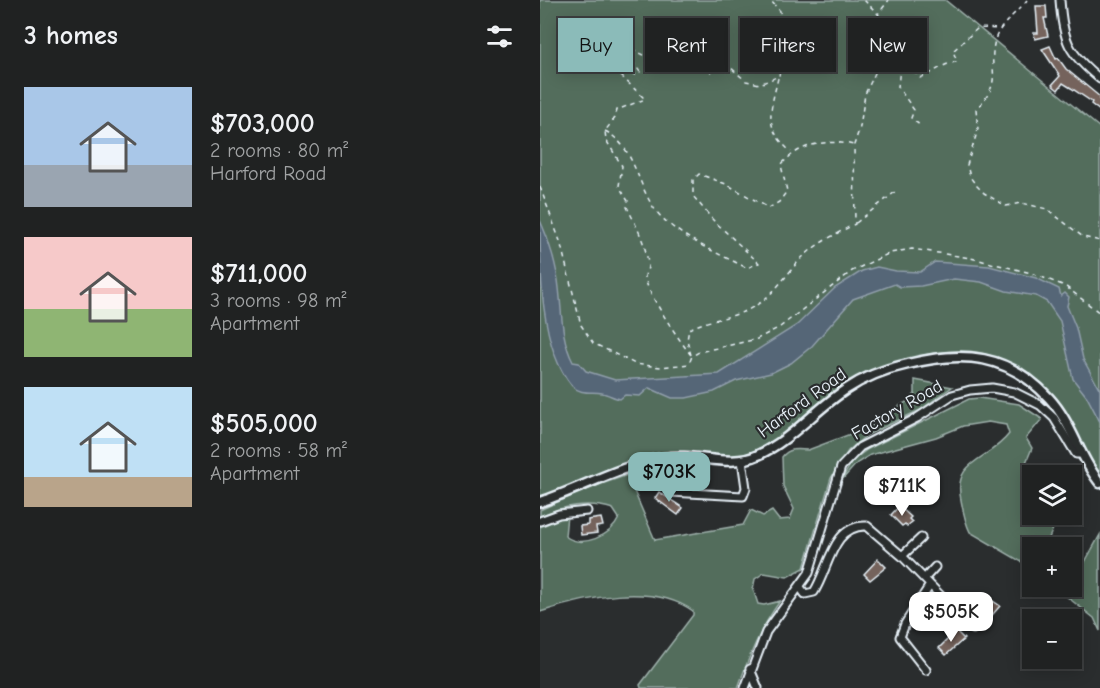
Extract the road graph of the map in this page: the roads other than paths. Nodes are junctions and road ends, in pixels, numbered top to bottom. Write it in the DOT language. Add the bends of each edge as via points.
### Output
graph roads {
  1 [pos="1060,0"];
  2 [pos="1100,67"];
  3 [pos="1097,76"];
  4 [pos="1082,454"];
  5 [pos="742,460"];
  6 [pos="1100,483"];
  7 [pos="671,492"];
  8 [pos="540,502"];
  9 [pos="586,510"];
  10 [pos="540,521"];
  11 [pos="921,538"];
  12 [pos="902,556"];
  13 [pos="935,567"];
  14 [pos="924,579"];
  15 [pos="930,585"];
  16 [pos="800,587"];
  17 [pos="973,629"];
  18 [pos="750,669"];
  19 [pos="926,670"];
  20 [pos="745,688"];
  21 [pos="758,688"];
  1 -- 3 [label="street" via="1066,40 1078,60"];
  2 -- 3 [label="street"];
  4 -- 5 [label="main road, Harford Road" via="1059,411 1035,385 1001,364 963,355 911,363 865,378 777,444"];
  4 -- 6 [label="main road, Harford Road"];
  4 -- 16 [label="street, Factory Road" via="1076,454 1048,412 1023,396 992,388 952,395 917,418 868,441 844,461 812,563"];
  5 -- 7 [label="street" via="746,488 742,496"];
  5 -- 8 [label="main road, Harford Road" via="686,456 658,459 608,473"];
  9 -- 10 [label="street"];
  11 -- 12 [label="street"];
  12 -- 14 [label="street"];
  12 -- 16 [label="street" via="873,529 854,527 840,537 813,592 805,594"];
  13 -- 14 [label="street"];
  14 -- 15 [label="street"];
  15 -- 17 [label="street"];
  15 -- 19 [label="street" via="900,637"];
  16 -- 18 [label="street, Factory Road" via="766,632"];
  18 -- 20 [label="street, Factory Road"];
  18 -- 21 [label="street"];
}
